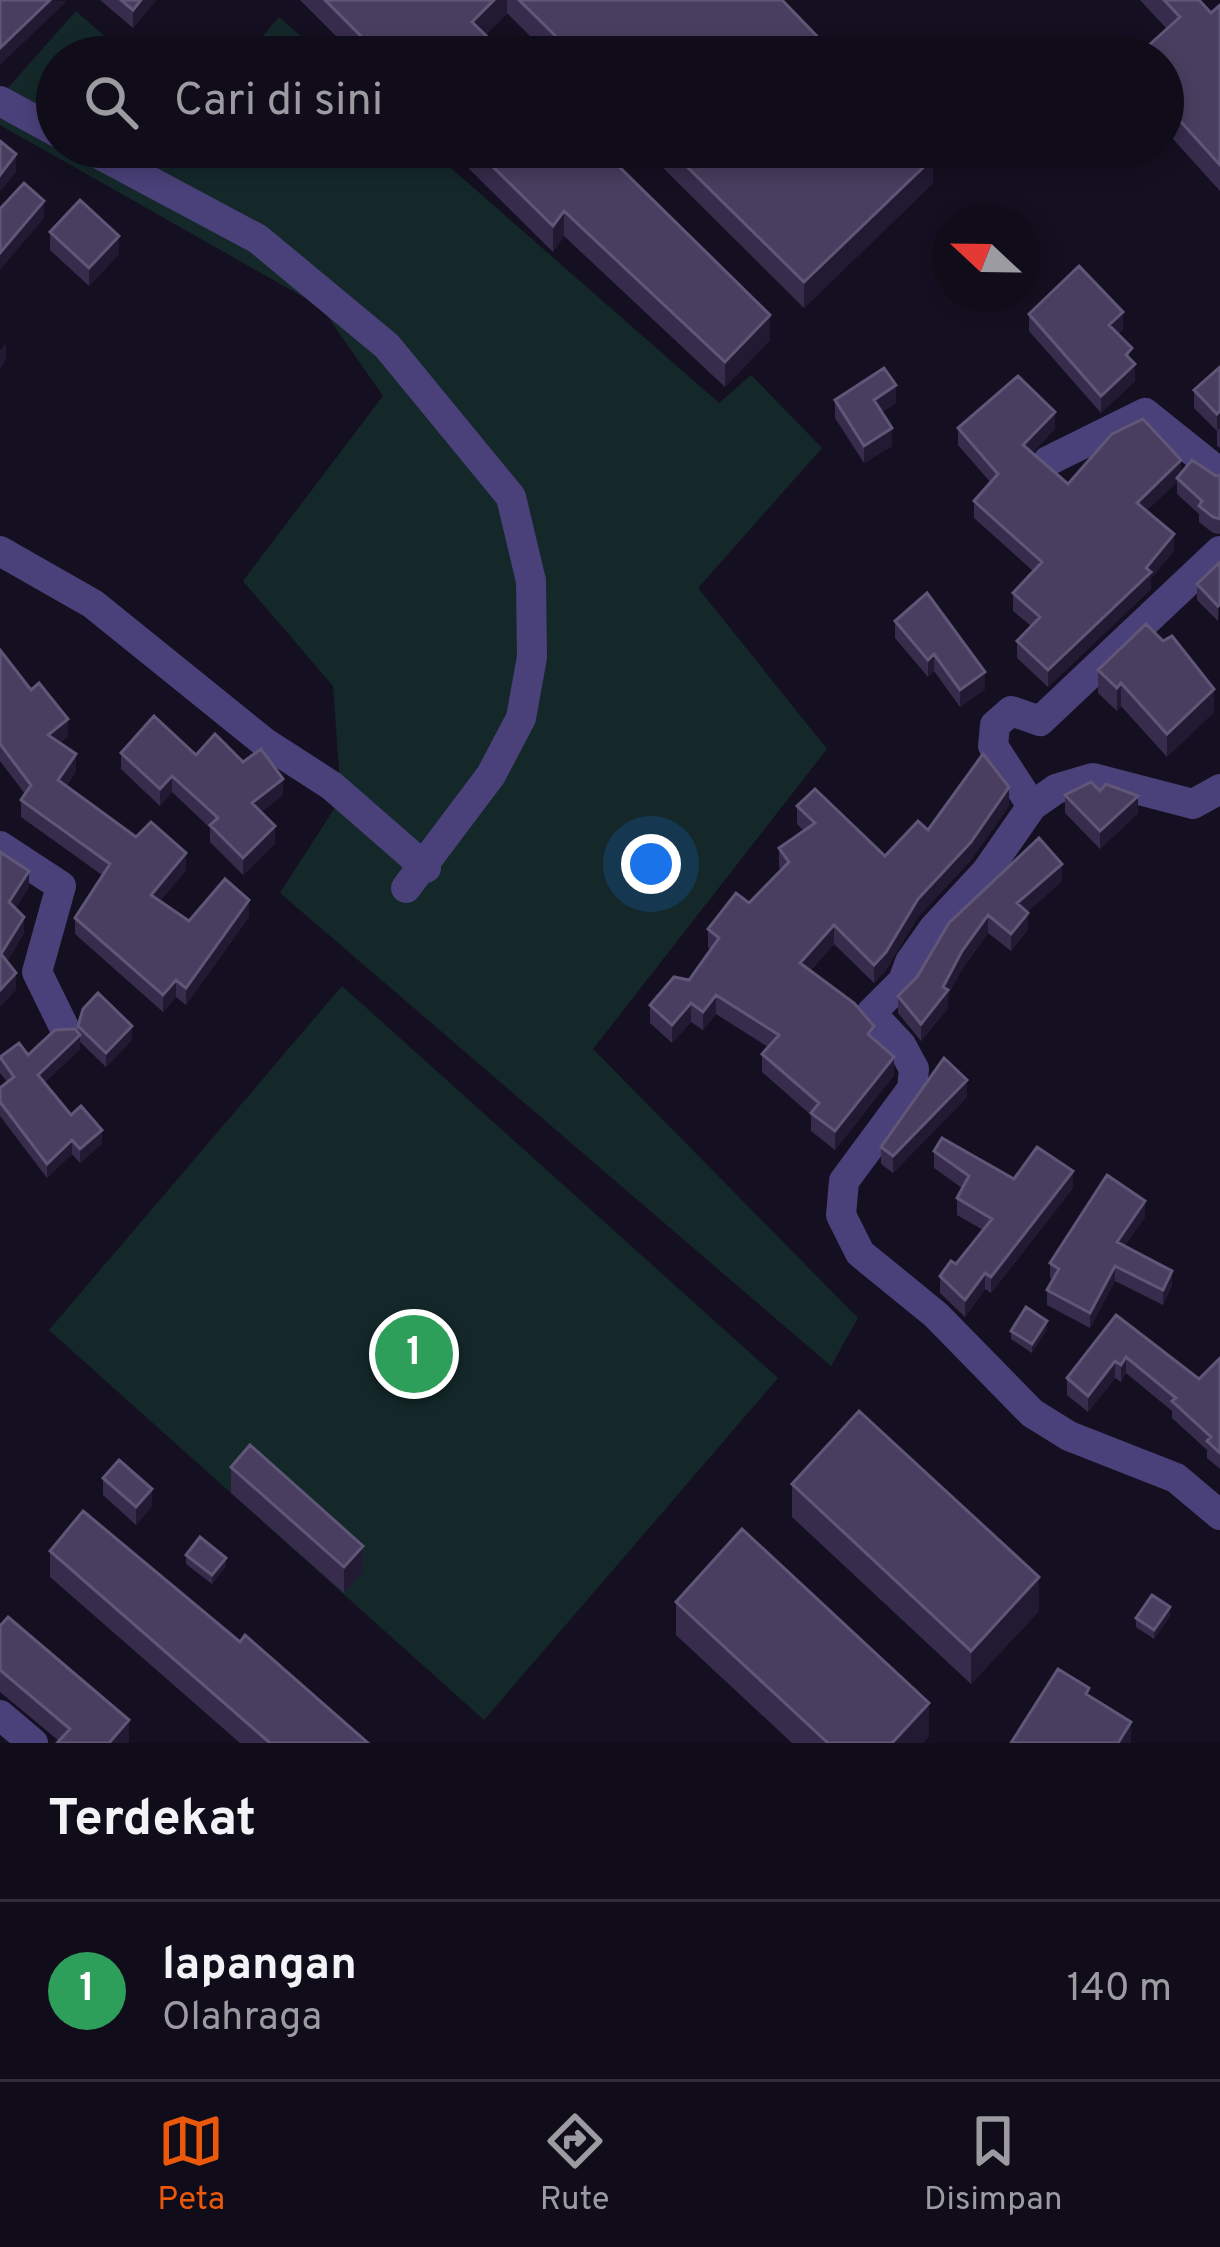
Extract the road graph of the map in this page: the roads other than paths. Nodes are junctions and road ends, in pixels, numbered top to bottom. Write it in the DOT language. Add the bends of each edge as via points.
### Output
graph roads {
  1 [pos="0,101"];
  2 [pos="36,121"];
  3 [pos="125,168"];
  4 [pos="1048,460"];
  5 [pos="1220,473"];
  6 [pos="0,550"];
  7 [pos="1220,551"];
  8 [pos="1220,790"];
  9 [pos="1032,806"];
  10 [pos="0,846"];
  11 [pos="64,1027"];
  12 [pos="1220,1515"];
  13 [pos="0,1715"];
  14 [pos="33,1743"];
  1 -- 2 [label="street"];
  3 -- 6 [label="street" via="259,239 387,346 511,497 531,581 532,657 521,718 491,775 416,878 332,786 264,742 93,604"];
  4 -- 5 [label="street" via="1145,413"];
  7 -- 9 [label="street" via="1040,721 1011,711 995,725 993,746"];
  8 -- 9 [label="street" via="1193,804 1093,778"];
  9 -- 12 [label="street" via="934,928 903,981 871,1012 914,1069 912,1089 844,1181 841,1215 860,1253 1032,1413 1176,1478"];
  10 -- 11 [label="street" via="61,886 37,972"];
  13 -- 14 [label="street"];
}
